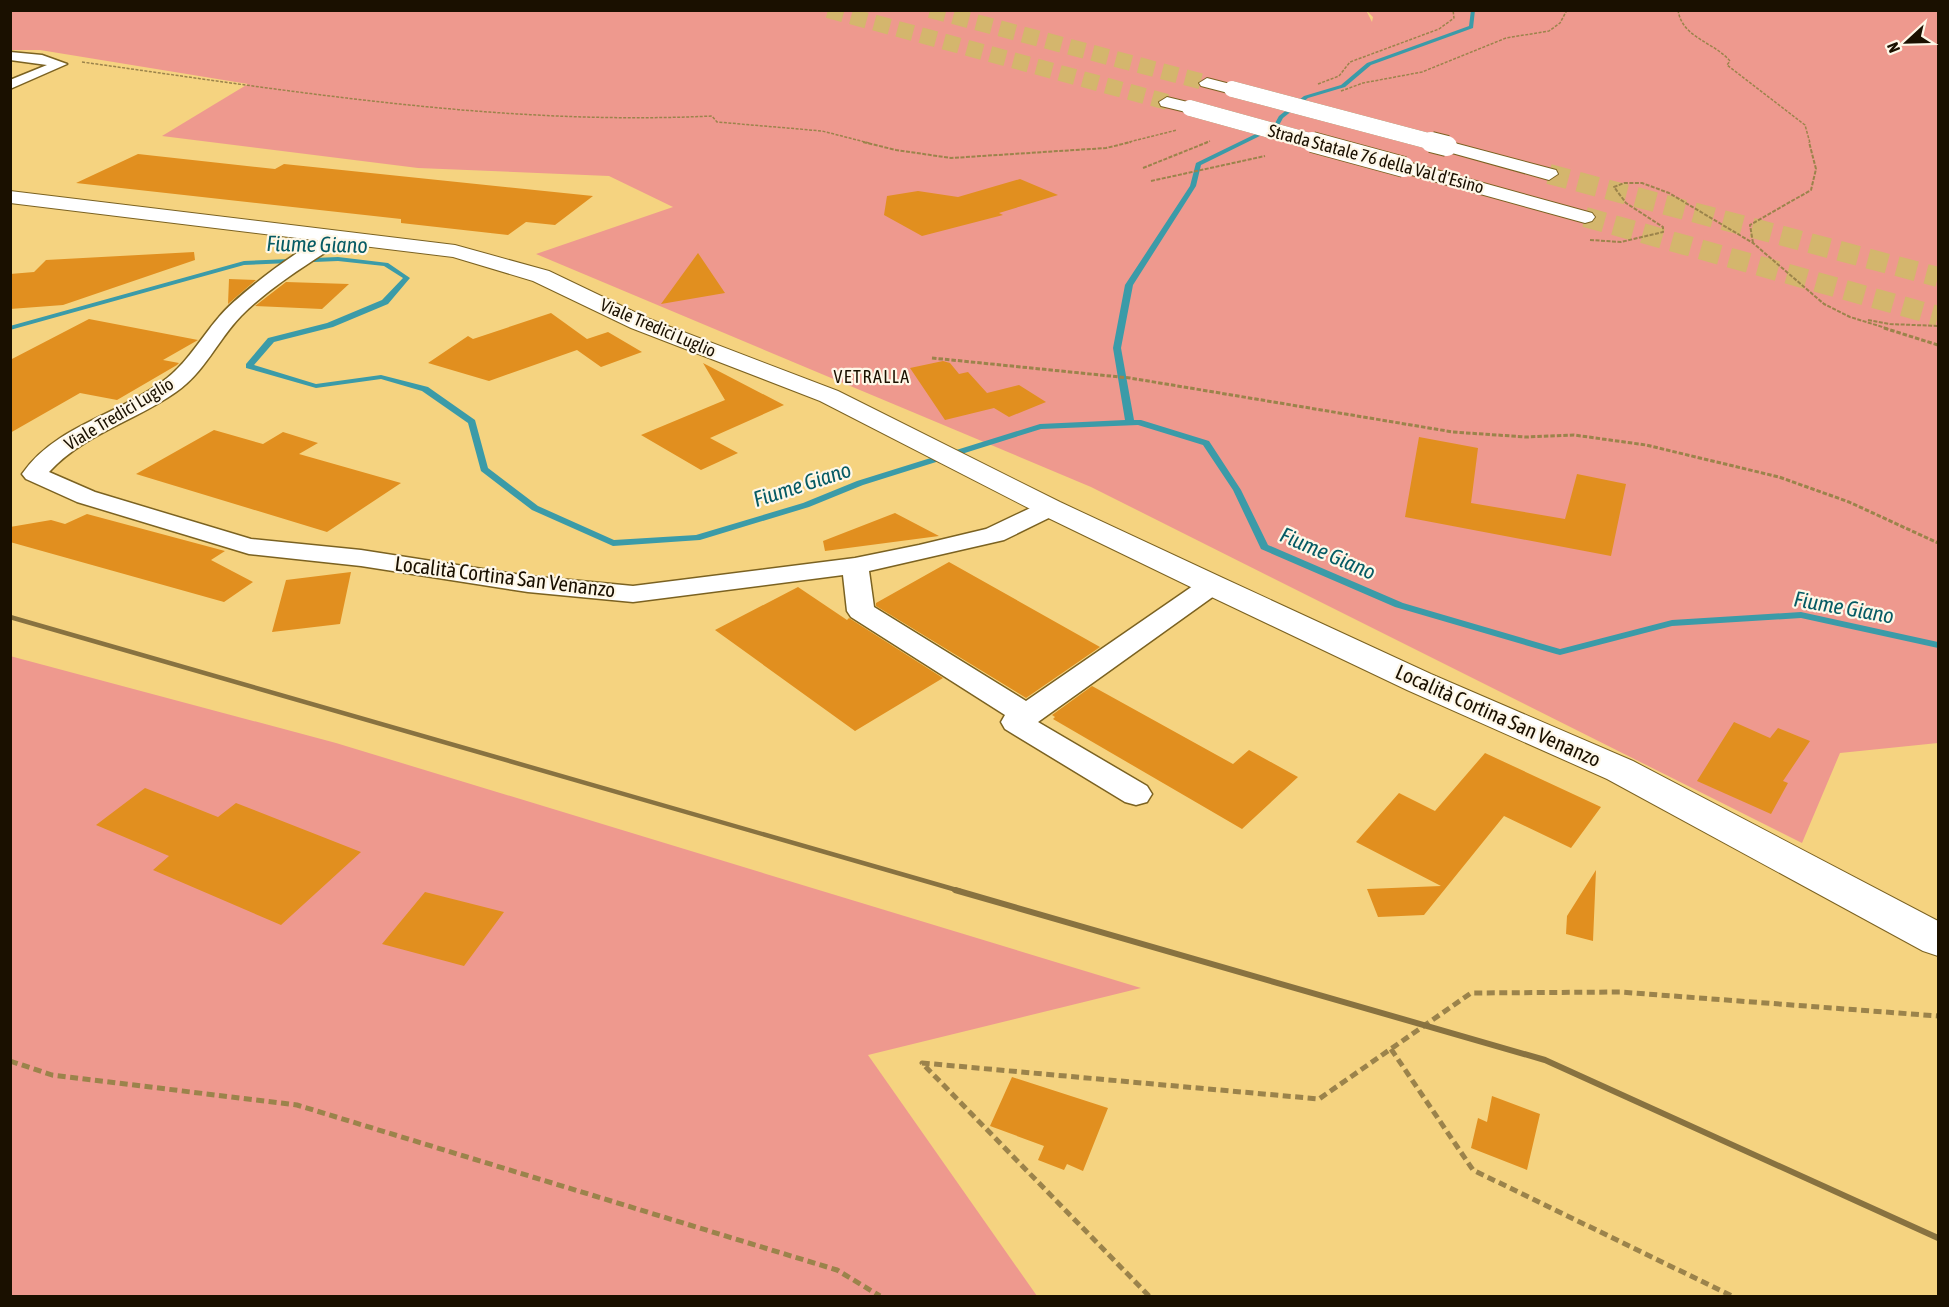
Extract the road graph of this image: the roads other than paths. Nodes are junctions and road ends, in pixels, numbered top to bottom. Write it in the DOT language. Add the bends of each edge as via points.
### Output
graph roads {
  1 [pos="10,56"];
  2 [pos="1208,83"];
  3 [pos="12,84"];
  4 [pos="1167,102"];
  5 [pos="1549,174"];
  6 [pos="10,197"];
  7 [pos="1585,217"];
  8 [pos="338,237"];
  9 [pos="966,464"];
  10 [pos="34,474"];
  11 [pos="1050,508"];
  12 [pos="855,566"];
  13 [pos="1212,585"];
  14 [pos="1027,715"];
  15 [pos="1136,794"];
  16 [pos="1938,940"];
  1 -- 3 [label="street" via="60,64"];
  2 -- 5 [label="main road, Strada Statale 76 della Val d'Esino, bridge"];
  4 -- 7 [label="main road, Strada Statale 76 della Val d'Esino, bridge"];
  6 -- 8 [label="main road, Viale Tredici Luglio"];
  8 -- 9 [label="main road, Viale Tredici Luglio" via="455,251 541,276 639,323 829,396"];
  8 -- 10 [label="street, Viale Tredici Luglio" via="261,288 232,314 186,374 142,404 48,457"];
  9 -- 11 [label="main road, Località Cortina San Venanzo"];
  10 -- 12 [label="street, Località Cortina San Venanzo" via="86,498 249,546 361,558 528,584 633,594"];
  11 -- 12 [label="street, Località Cortina San Venanzo" via="995,535"];
  11 -- 13 [label="main road, Località Cortina San Venanzo"];
  12 -- 14 [label="street" via="861,610"];
  13 -- 14 [label="street"];
  13 -- 16 [label="main road, Località Cortina San Venanzo" via="1620,770"];
  14 -- 15 [label="street" via="1016,722"];
}
